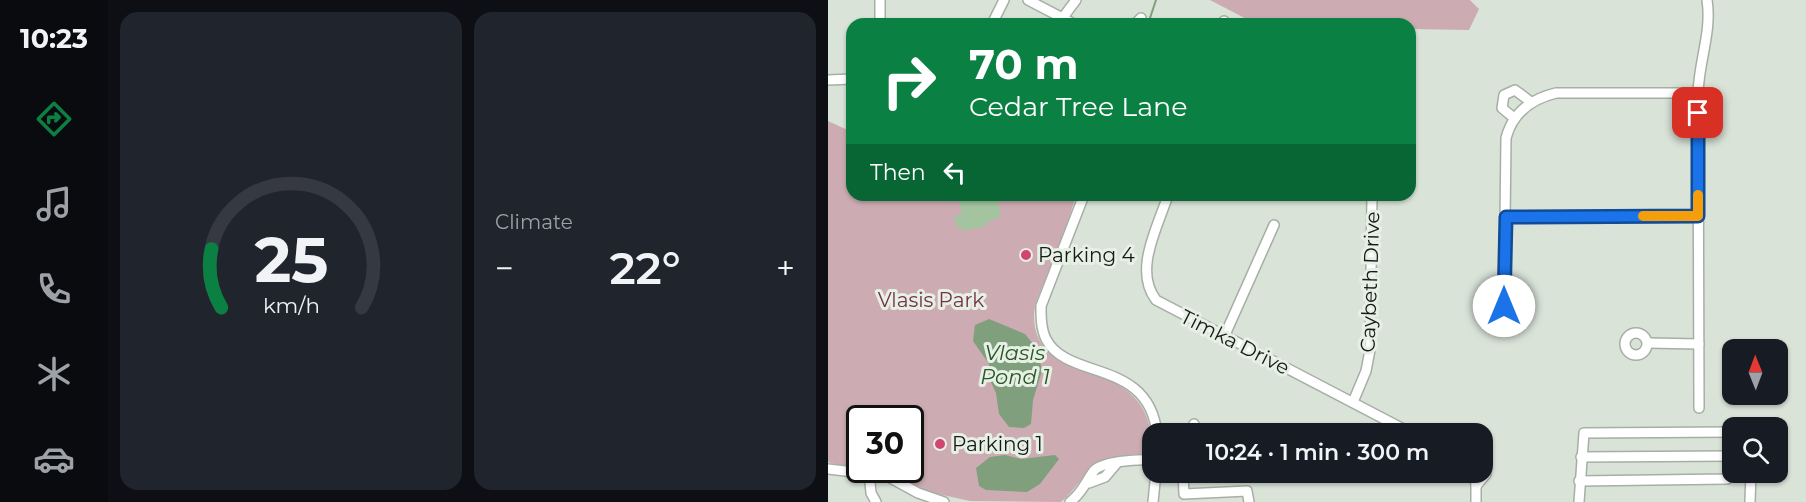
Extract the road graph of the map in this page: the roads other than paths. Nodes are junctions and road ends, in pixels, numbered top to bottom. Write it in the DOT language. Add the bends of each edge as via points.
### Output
graph roads {
  1 [pos="880,0"];
  2 [pos="1004,0"];
  3 [pos="1028,0"];
  4 [pos="1076,0"];
  5 [pos="1707,0"];
  6 [pos="880,18"];
  7 [pos="995,18"];
  8 [pos="1058,18"];
  9 [pos="1062,18"];
  10 [pos="846,79"];
  11 [pos="828,80"];
  12 [pos="1698,93"];
  13 [pos="1531,102"];
  14 [pos="1514,118"];
  15 [pos="1082,201"];
  16 [pos="1166,201"];
  17 [pos="1372,201"];
  18 [pos="1698,216"];
  19 [pos="1506,217"];
  20 [pos="1274,225"];
  21 [pos="1504,306"];
  22 [pos="1224,337"];
  23 [pos="1648,343"];
  24 [pos="1699,344"];
  25 [pos="1353,402"];
  26 [pos="1699,408"];
  27 [pos="1155,423"];
  28 [pos="1392,423"];
  29 [pos="1722,432"];
  30 [pos="1722,456"];
  31 [pos="1581,457"];
  32 [pos="1142,461"];
  33 [pos="828,469"];
  34 [pos="846,472"];
  35 [pos="1722,480"];
  36 [pos="1579,481"];
  37 [pos="870,483"];
  38 [pos="899,483"];
  39 [pos="1155,483"];
  40 [pos="1181,483"];
  41 [pos="1475,483"];
  42 [pos="1478,483"];
  43 [pos="1751,483"];
  44 [pos="1476,486"];
  45 [pos="1074,501"];
  46 [pos="876,502"];
  47 [pos="944,502"];
  48 [pos="1153,502"];
  49 [pos="1249,502"];
  50 [pos="1476,502"];
  51 [pos="1579,502"];
  52 [pos="1750,502"];
  1 -- 6 [label="street"];
  2 -- 7 [label="street"];
  3 -- 8 [label="street"];
  4 -- 9 [label="street"];
  5 -- 12 [label="street" via="1709,15 1699,64"];
  10 -- 11 [label="street"];
  12 -- 13 [label="street" via="1556,93"];
  12 -- 18 [label="street"];
  13 -- 14 [label="street"];
  13 -- 14 [label="street" via="1515,90 1504,95 1502,108"];
  14 -- 19 [label="street" via="1506,138"];
  15 -- 27 [label="street" via="1041,306 1041,325 1046,339 1064,357 1134,387 1152,411"];
  16 -- 22 [label="street, Timka Drive" via="1146,264 1147,284 1156,300 1166,307"];
  17 -- 25 [label="street, Caybeth Drive" via="1370,350"];
  18 -- 19 [label="street"];
  18 -- 24 [label="street"];
  19 -- 21 [label="street"];
  20 -- 22 [label="street"];
  22 -- 25 [label="street, Timka Drive"];
  23 -- 24 [label="street"];
  24 -- 26 [label="street"];
  25 -- 28 [label="street, Timka Drive"];
  29 -- 31 [label="street" via="1590,431 1582,436"];
  30 -- 31 [label="street"];
  31 -- 36 [label="street"];
  32 -- 45 [label="street" via="1096,468"];
  33 -- 34 [label="street"];
  35 -- 36 [label="street"];
  36 -- 51 [label="street"];
  37 -- 46 [label="street"];
  38 -- 47 [label="street"];
  39 -- 48 [label="street"];
  40 -- 49 [label="street" via="1184,494 1247,491"];
  41 -- 44 [label="street"];
  42 -- 44 [label="street"];
  43 -- 52 [label="street"];
  44 -- 50 [label="street"];
}
